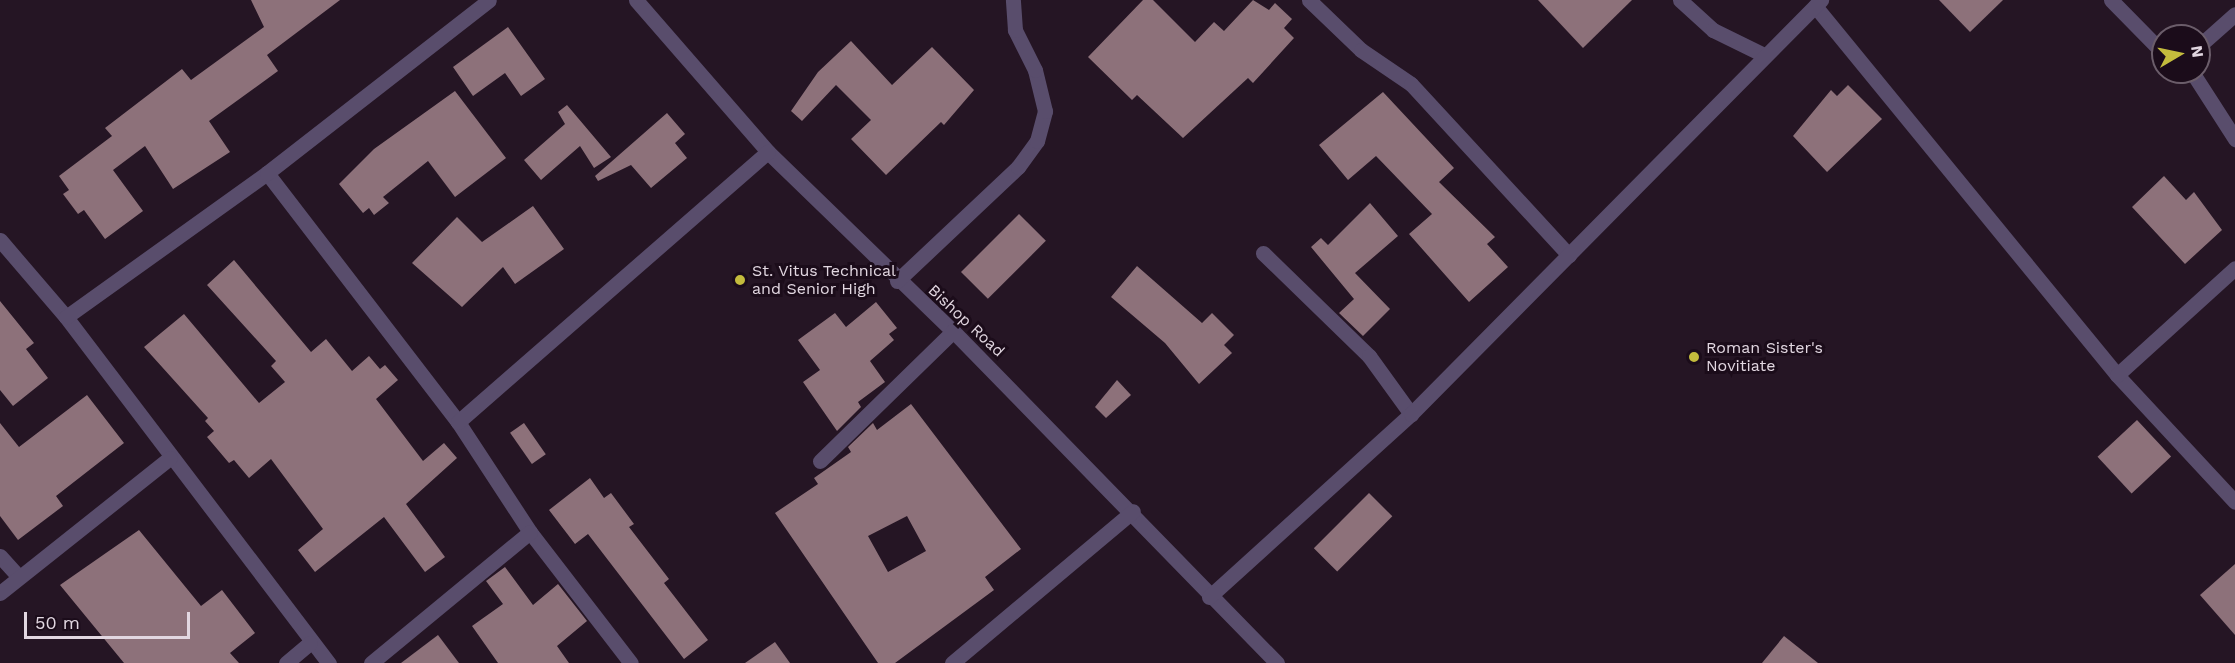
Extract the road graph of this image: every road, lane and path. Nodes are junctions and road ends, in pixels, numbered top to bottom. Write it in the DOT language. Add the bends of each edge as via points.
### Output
graph roads {
  1 [pos="489,0"];
  2 [pos="636,0"];
  3 [pos="1013,0"];
  4 [pos="1309,0"];
  5 [pos="1680,0"];
  6 [pos="2111,0"];
  7 [pos="1818,3"];
  8 [pos="2235,14"];
  9 [pos="2211,35"];
  10 [pos="2151,40"];
  11 [pos="1762,54"];
  12 [pos="2200,84"];
  13 [pos="2235,139"];
  14 [pos="768,152"];
  15 [pos="267,173"];
  16 [pos="0,240"];
  17 [pos="1263,253"];
  18 [pos="1569,255"];
  19 [pos="2235,268"];
  20 [pos="897,281"];
  21 [pos="66,317"];
  22 [pos="953,331"];
  23 [pos="2117,375"];
  24 [pos="1411,414"];
  25 [pos="458,422"];
  26 [pos="170,458"];
  27 [pos="820,461"];
  28 [pos="2235,502"];
  29 [pos="1133,511"];
  30 [pos="530,532"];
  31 [pos="0,556"];
  32 [pos="19,577"];
  33 [pos="0,593"];
  34 [pos="1209,597"];
  35 [pos="310,643"];
  36 [pos="286,663"];
  37 [pos="329,663"];
  38 [pos="371,663"];
  39 [pos="631,663"];
  40 [pos="952,663"];
  41 [pos="1277,663"];
  1 -- 15 [label="street"];
  2 -- 14 [label="street, Bishop Road"];
  3 -- 20 [label="street" via="1015,30 1035,70 1045,111 1038,141 1018,167"];
  4 -- 18 [label="street" via="1361,50 1411,84"];
  5 -- 11 [label="street" via="1713,30"];
  6 -- 10 [label="street"];
  7 -- 11 [label="street"];
  7 -- 23 [label="street"];
  8 -- 9 [label="street"];
  11 -- 18 [label="street"];
  12 -- 13 [label="street"];
  14 -- 20 [label="street, Bishop Road"];
  14 -- 25 [label="street"];
  15 -- 21 [label="street"];
  15 -- 25 [label="street"];
  16 -- 21 [label="street"];
  17 -- 24 [label="street" via="1369,356"];
  18 -- 24 [label="street"];
  19 -- 23 [label="street"];
  20 -- 22 [label="street, Bishop Road"];
  21 -- 26 [label="street"];
  22 -- 27 [label="street"];
  22 -- 29 [label="street, Bishop Road"];
  23 -- 28 [label="street"];
  24 -- 34 [label="street"];
  25 -- 30 [label="street"];
  26 -- 32 [label="street"];
  26 -- 35 [label="street"];
  29 -- 34 [label="street, Bishop Road"];
  29 -- 40 [label="street"];
  30 -- 38 [label="street"];
  30 -- 39 [label="street"];
  31 -- 32 [label="street"];
  32 -- 33 [label="street"];
  34 -- 41 [label="street, Bishop Road"];
  35 -- 36 [label="street"];
  35 -- 37 [label="street"];
}
